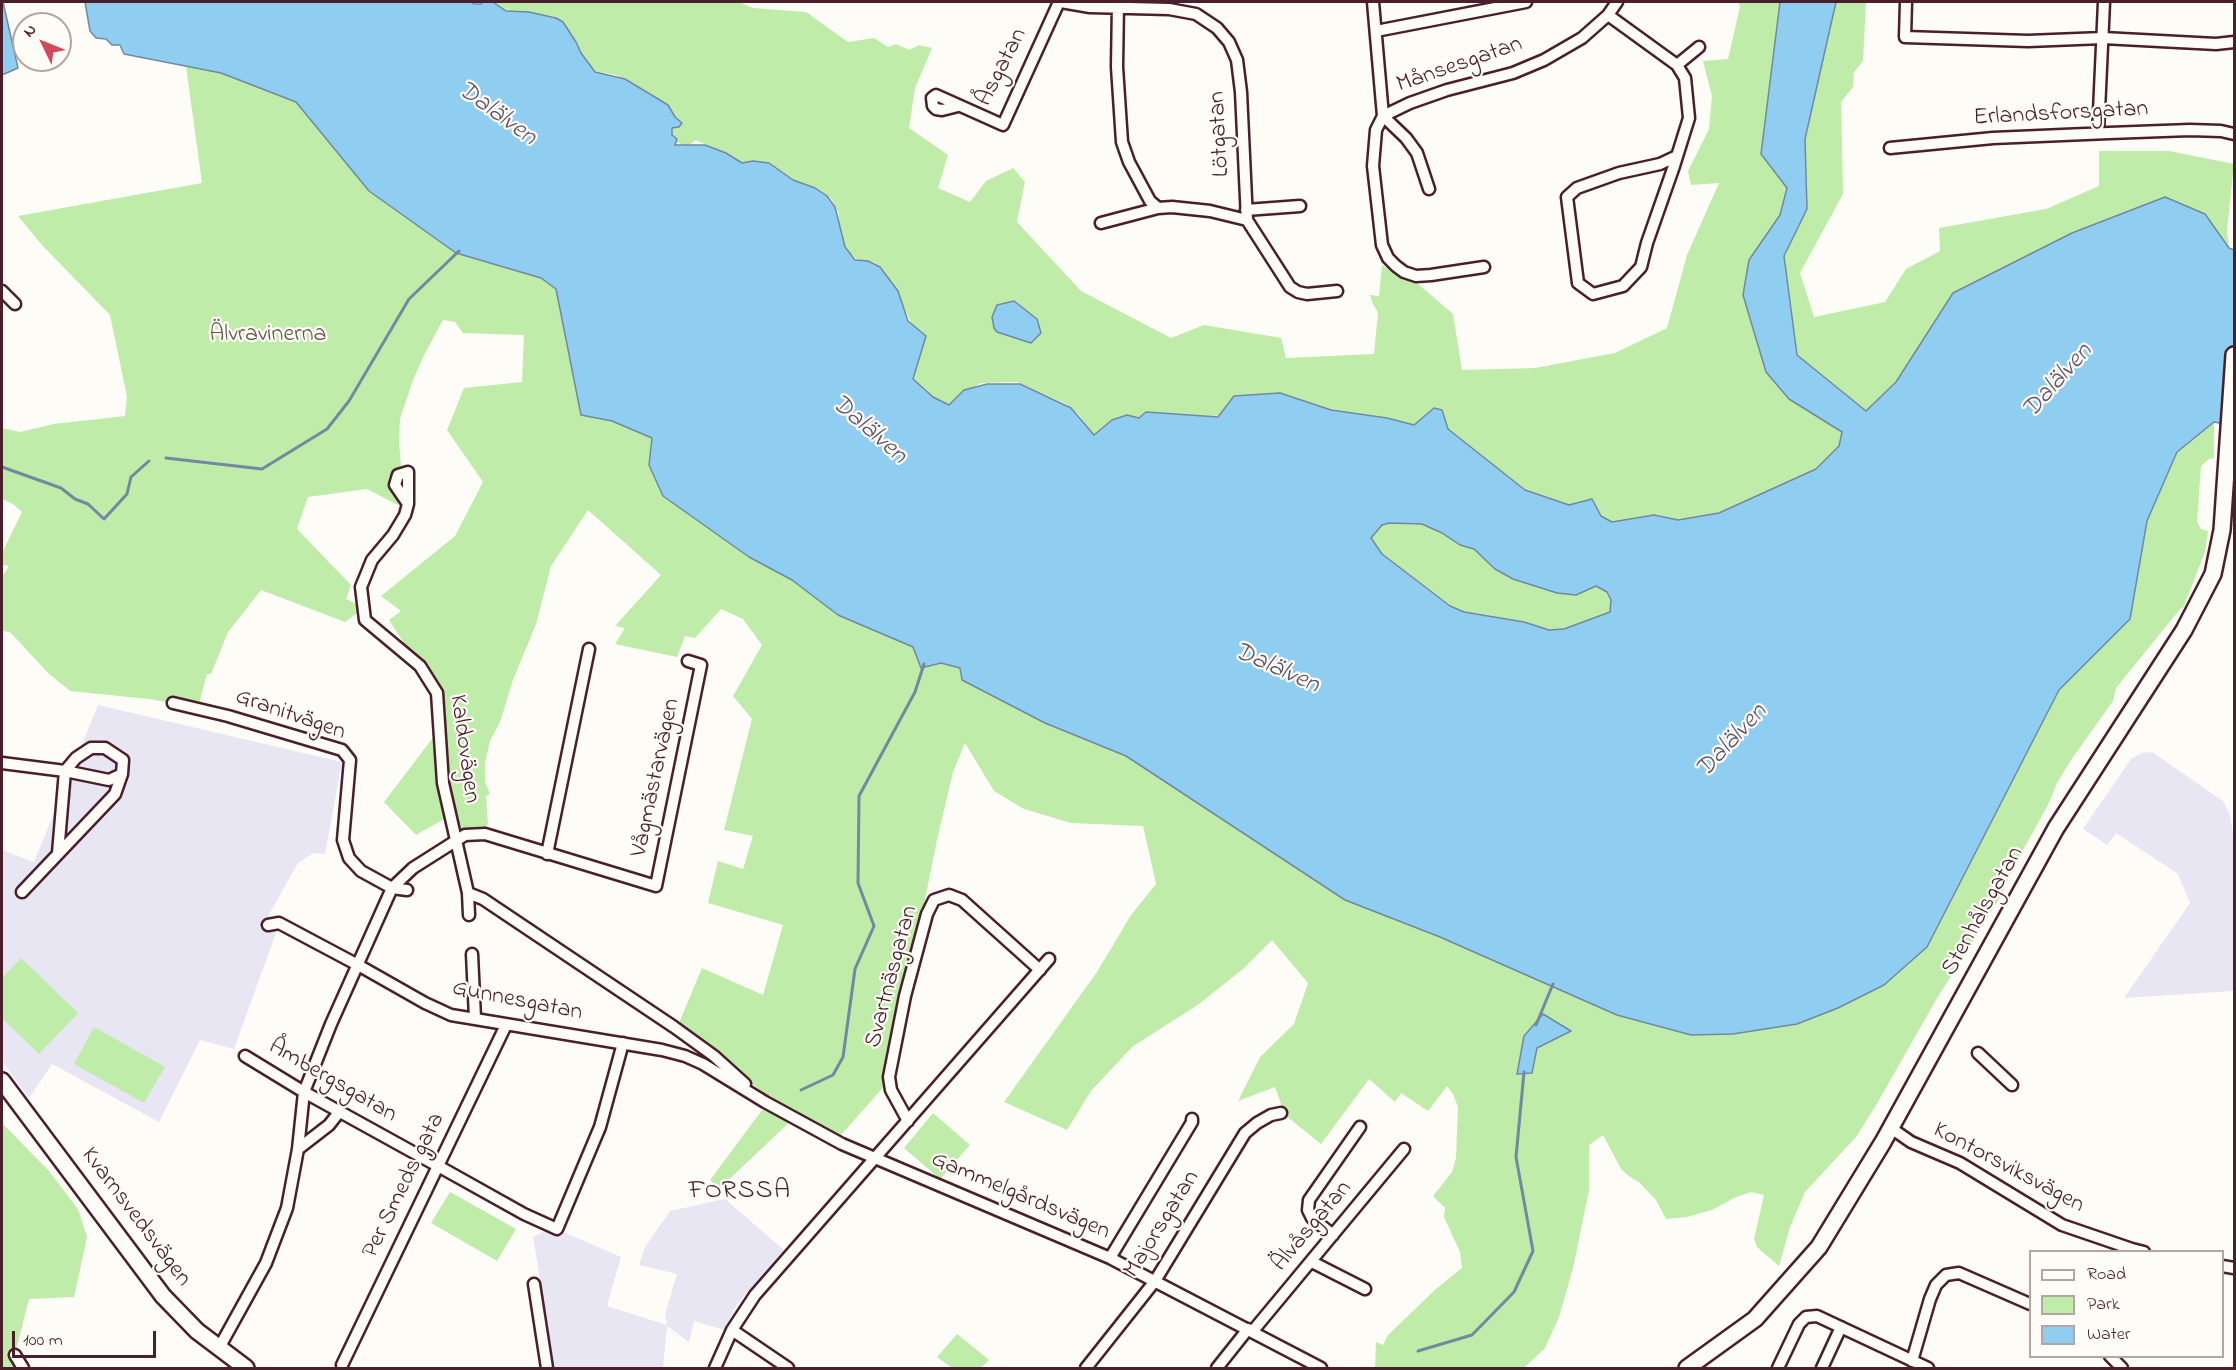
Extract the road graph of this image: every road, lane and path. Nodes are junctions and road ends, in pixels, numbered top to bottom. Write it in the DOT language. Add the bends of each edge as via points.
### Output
graph roads {
  1 [pos="1060,2"];
  2 [pos="1373,2"];
  3 [pos="1526,2"];
  4 [pos="1617,2"];
  5 [pos="1906,2"];
  6 [pos="2104,2"];
  7 [pos="1118,5"];
  8 [pos="1608,15"];
  9 [pos="1376,31"];
  10 [pos="2103,38"];
  11 [pos="2235,42"];
  12 [pos="1699,47"];
  13 [pos="1677,65"];
  14 [pos="936,95"];
  15 [pos="1383,116"];
  16 [pos="2098,133"];
  17 [pos="2235,134"];
  18 [pos="1890,148"];
  19 [pos="1677,156"];
  20 [pos="1429,189"];
  21 [pos="1300,206"];
  22 [pos="1158,208"];
  23 [pos="1246,215"];
  24 [pos="1101,223"];
  25 [pos="1484,267"];
  26 [pos="2,291"];
  27 [pos="1337,291"];
  28 [pos="15,304"];
  29 [pos="2235,354"];
  30 [pos="408,472"];
  31 [pos="589,649"];
  32 [pos="688,661"];
  33 [pos="172,703"];
  34 [pos="2,763"];
  35 [pos="65,771"];
  36 [pos="122,774"];
  37 [pos="457,841"];
  38 [pos="58,853"];
  39 [pos="547,854"];
  40 [pos="392,888"];
  41 [pos="407,890"];
  42 [pos="22,892"];
  43 [pos="468,893"];
  44 [pos="469,915"];
  45 [pos="268,925"];
  46 [pos="472,954"];
  47 [pos="1049,959"];
  48 [pos="358,964"];
  49 [pos="1040,970"];
  50 [pos="475,1018"];
  51 [pos="506,1025"];
  52 [pos="623,1043"];
  53 [pos="1978,1053"];
  54 [pos="245,1056"];
  55 [pos="703,1064"];
  56 [pos="2,1081"];
  57 [pos="2012,1085"];
  58 [pos="304,1092"];
  59 [pos="765,1102"];
  60 [pos="340,1111"];
  61 [pos="1281,1113"];
  62 [pos="1192,1119"];
  63 [pos="908,1121"];
  64 [pos="1360,1127"];
  65 [pos="1891,1128"];
  66 [pos="298,1149"];
  67 [pos="1404,1149"];
  68 [pos="875,1159"];
  69 [pos="438,1166"];
  70 [pos="1334,1235"];
  71 [pos="2138,1250"];
  72 [pos="1110,1258"];
  73 [pos="1312,1262"];
  74 [pos="1155,1281"];
  75 [pos="534,1284"];
  76 [pos="1365,1289"];
  77 [pos="2029,1303"];
  78 [pos="1841,1327"];
  79 [pos="732,1330"];
  80 [pos="1250,1330"];
  81 [pos="219,1348"];
  82 [pos="15,1354"];
  83 [pos="1912,1361"];
  84 [pos="342,1365"];
  85 [pos="23,1368"];
  86 [pos="246,1368"];
  87 [pos="547,1368"];
  88 [pos="715,1368"];
  89 [pos="788,1368"];
  90 [pos="1086,1368"];
  91 [pos="1217,1368"];
  92 [pos="1321,1368"];
  93 [pos="1687,1368"];
  94 [pos="1778,1368"];
  95 [pos="1822,1368"];
  96 [pos="1928,1368"];
  1 -- 7 [label="street, Lötgatan" via="1090,7"];
  1 -- 14 [label="street, Åsgatan" via="1003,125"];
  2 -- 9 [label="street"];
  3 -- 9 [label="street"];
  4 -- 8 [label="street, Månsesgatan"];
  5 -- 10 [label="street" via="1905,37 2028,41"];
  6 -- 10 [label="street"];
  7 -- 22 [label="street" via="1122,142 1128,162"];
  7 -- 23 [label="street, Lötgatan" via="1196,14 1229,42 1240,81"];
  8 -- 13 [label="street"];
  8 -- 15 [label="street, Månsesgatan" via="1582,38 1544,60 1513,73 1447,90"];
  9 -- 15 [label="street"];
  10 -- 11 [label="street"];
  10 -- 16 [label="street"];
  12 -- 13 [label="street"];
  13 -- 19 [label="street" via="1685,78 1689,118"];
  15 -- 20 [label="street, Månsesgatan" via="1417,153"];
  15 -- 25 [label="street" via="1376,130 1373,166 1382,245 1388,258 1404,272 1416,276"];
  16 -- 17 [label="street, Erlandsforsgatan" via="2190,130"];
  16 -- 18 [label="street, Erlandsforsgatan"];
  19 -- 19 [label="street" via="1641,267 1623,286 1593,294 1578,283 1567,197 1577,188"];
  21 -- 23 [label="street"];
  22 -- 23 [label="street"];
  22 -- 24 [label="street"];
  23 -- 27 [label="street" via="1290,287 1307,294"];
  26 -- 28 [label="street"];
  29 -- 65 [label="street, Stenhålsgatan" via="2222,530 2213,574 2184,630 2056,828"];
  30 -- 37 [label="street, Kaldovägen" via="398,475 395,485 408,504 405,515 372,560 361,587 365,620 420,666 437,693 443,783"];
  31 -- 39 [label="street"];
  32 -- 39 [label="street, Vågmästarvägen" via="701,665 656,886"];
  33 -- 40 [label="street, Granitvägen" via="342,750 350,760 344,840 349,858 361,871"];
  34 -- 35 [label="street"];
  35 -- 36 [label="street" via="109,780"];
  35 -- 36 [label="street" via="91,748 105,748 123,760"];
  35 -- 38 [label="street"];
  36 -- 38 [label="street" via="115,794"];
  37 -- 39 [label="street, Vågmästarvägen" via="465,835 485,834"];
  37 -- 40 [label="street" via="413,868"];
  37 -- 43 [label="street, Kaldovägen"];
  38 -- 42 [label="street"];
  40 -- 41 [label="street, Granitvägen"];
  40 -- 48 [label="street"];
  43 -- 44 [label="street, Kaldovägen"];
  43 -- 59 [label="street" via="483,899 674,1027 714,1056"];
  45 -- 48 [label="street, Gunnesgatan" via="279,923"];
  46 -- 50 [label="street"];
  47 -- 49 [label="street"];
  48 -- 50 [label="street, Gunnesgatan" via="425,1003 451,1015"];
  48 -- 58 [label="street"];
  49 -- 63 [label="street"];
  49 -- 63 [label="street, Svartnäsgatan" via="962,900 949,895 934,900 905,996 890,1077 891,1090"];
  50 -- 51 [label="street, Gunnesgatan"];
  51 -- 52 [label="street, Gunnesgatan"];
  51 -- 69 [label="street, Per Smeds gata"];
  52 -- 55 [label="street, Gunnesgatan" via="686,1056"];
  52 -- 69 [label="street, Åmbergsgatan" via="600,1127 557,1229"];
  53 -- 57 [label="street"];
  54 -- 58 [label="street, Åmbergsgatan"];
  55 -- 59 [label="street, Gammelgårdsvägen"];
  56 -- 81 [label="street, Kvarnsvedsvägen" via="163,1296"];
  58 -- 60 [label="street, Åmbergsgatan"];
  58 -- 66 [label="street"];
  59 -- 68 [label="street, Gammelgårdsvägen"];
  60 -- 66 [label="street" via="329,1125"];
  60 -- 69 [label="street, Åmbergsgatan"];
  61 -- 74 [label="street, Majorsgatan" via="1271,1115 1245,1133"];
  62 -- 72 [label="street"];
  63 -- 68 [label="street"];
  64 -- 70 [label="street" via="1310,1200 1308,1210 1312,1218"];
  65 -- 71 [label="street, Kontorsviksvägen" via="1911,1142 1960,1163 2062,1225"];
  65 -- 93 [label="street, Stenhålsgatan" via="1819,1247 1755,1319"];
  66 -- 81 [label="street" via="286,1208 266,1263"];
  67 -- 70 [label="street, Älvåsgatan"];
  68 -- 72 [label="street, Gammelgårdsvägen"];
  68 -- 79 [label="street" via="776,1270"];
  69 -- 84 [label="street, Per Smeds gata"];
  70 -- 73 [label="street, Älvåsgatan"];
  72 -- 74 [label="street, Gammelgårdsvägen"];
  73 -- 76 [label="street"];
  73 -- 80 [label="street, Älvåsgatan"];
  74 -- 80 [label="street, Gammelgårdsvägen"];
  74 -- 90 [label="street, Majorsgatan"];
  75 -- 87 [label="street"];
  77 -- 83 [label="street" via="1959,1273 1946,1275 1930,1299"];
  78 -- 83 [label="street"];
  78 -- 94 [label="street" via="1817,1316 1806,1317"];
  78 -- 95 [label="street"];
  79 -- 88 [label="street"];
  79 -- 89 [label="street"];
  80 -- 91 [label="street, Älvåsgatan"];
  80 -- 92 [label="street, Gammelgårdsvägen"];
  81 -- 86 [label="street, Kvarnsvedsvägen"];
  82 -- 85 [label="street"];
  83 -- 96 [label="street"];
}
